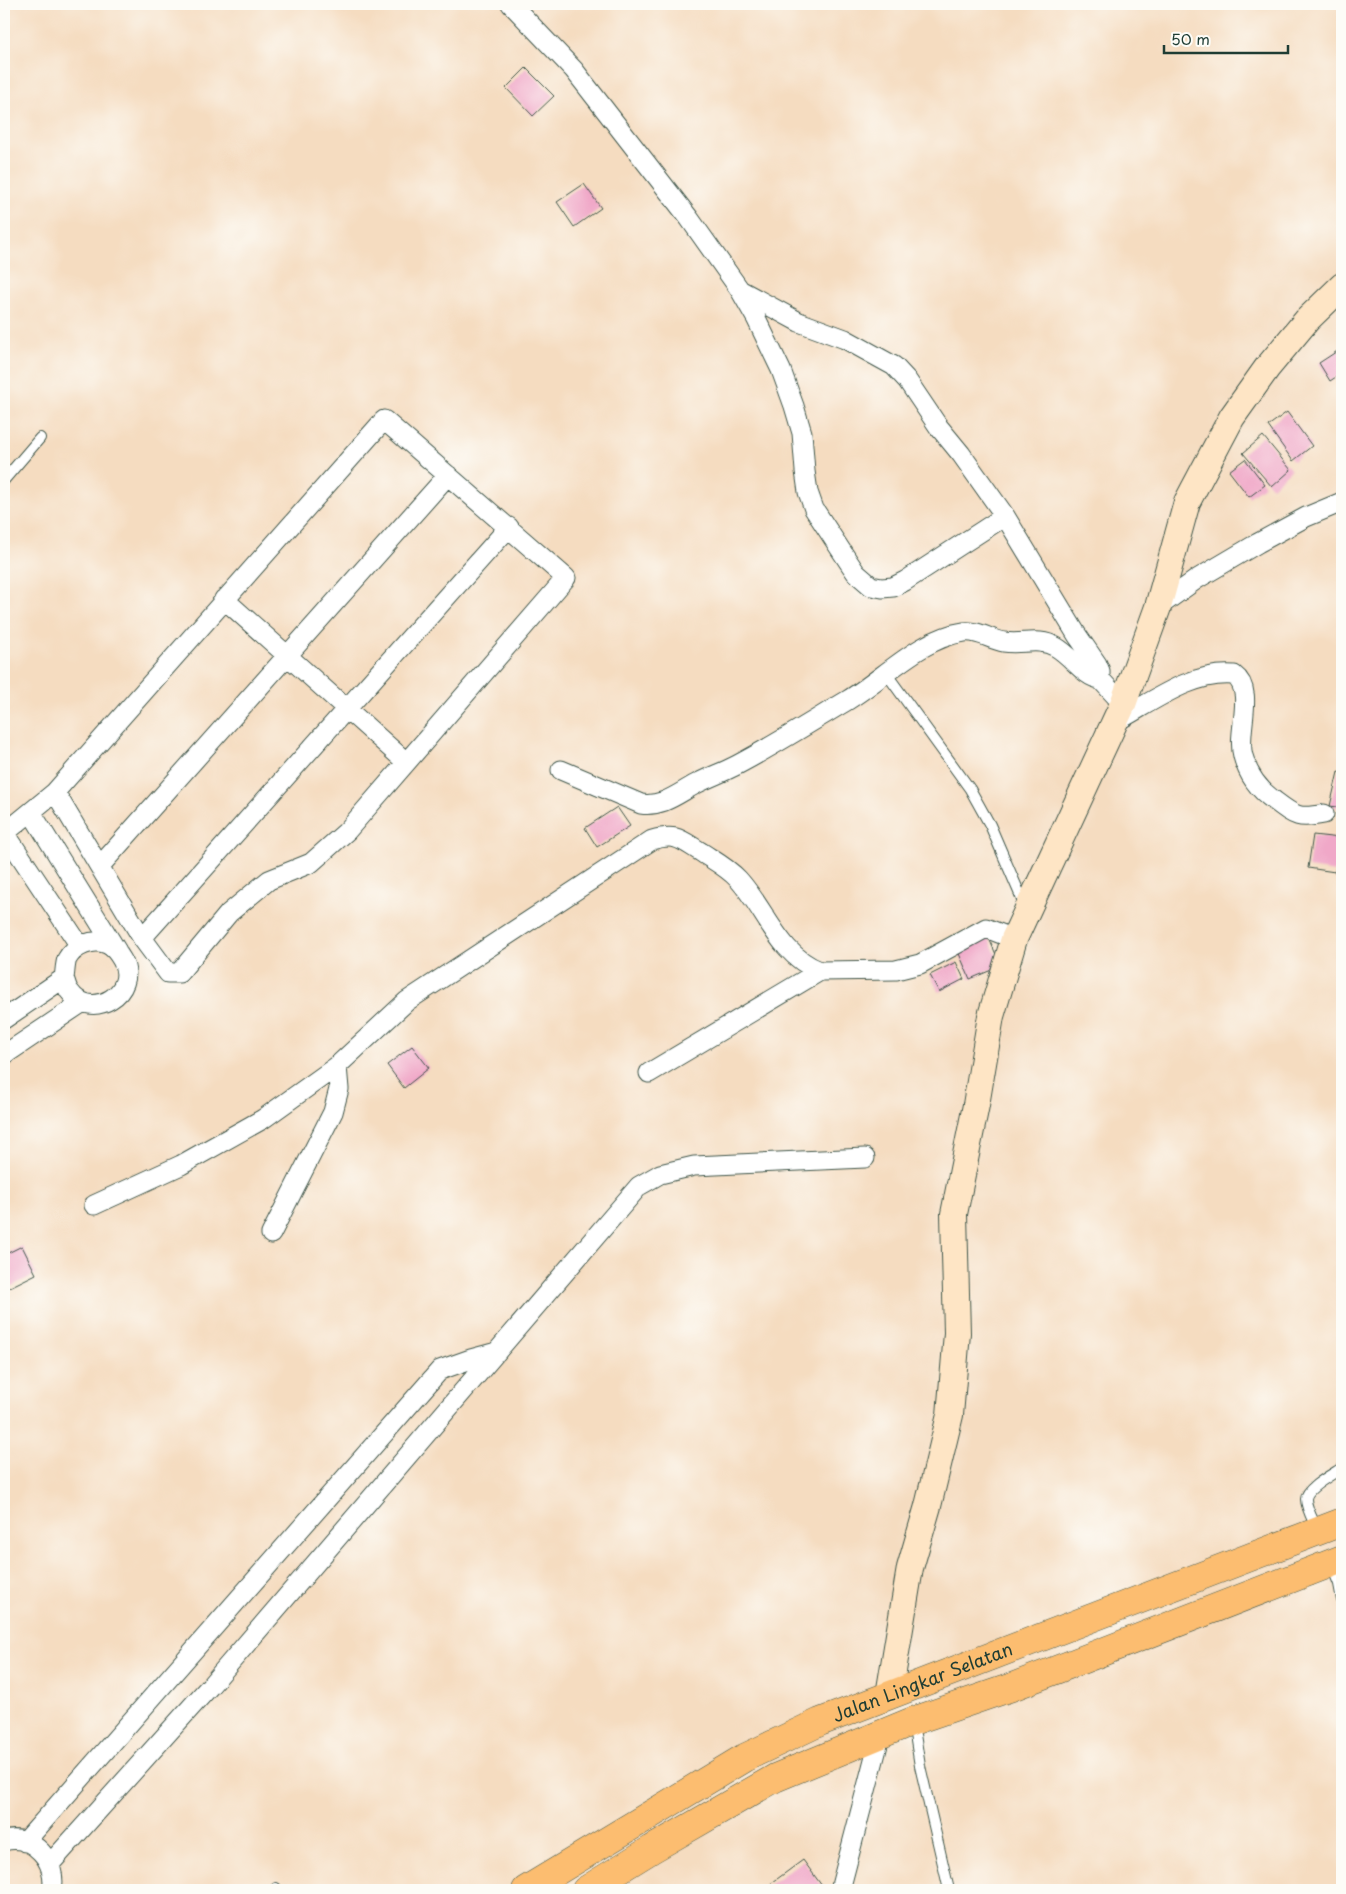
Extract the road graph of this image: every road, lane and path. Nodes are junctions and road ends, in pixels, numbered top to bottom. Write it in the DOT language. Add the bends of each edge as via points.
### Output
graph roads {
  1 [pos="511,4"];
  2 [pos="1342,286"];
  3 [pos="740,290"];
  4 [pos="40,438"];
  5 [pos="448,475"];
  6 [pos="4,480"];
  7 [pos="1342,502"];
  8 [pos="1004,516"];
  9 [pos="509,527"];
  10 [pos="224,599"];
  11 [pos="1158,607"];
  12 [pos="287,656"];
  13 [pos="886,673"];
  14 [pos="1100,679"];
  15 [pos="347,709"];
  16 [pos="1119,713"];
  17 [pos="406,762"];
  18 [pos="561,770"];
  19 [pos="55,792"];
  20 [pos="31,812"];
  21 [pos="1324,814"];
  22 [pos="5,832"];
  23 [pos="100,866"];
  24 [pos="1028,911"];
  25 [pos="142,938"];
  26 [pos="1014,939"];
  27 [pos="80,946"];
  28 [pos="117,951"];
  29 [pos="820,971"];
  30 [pos="64,978"];
  31 [pos="82,1002"];
  32 [pos="4,1019"];
  33 [pos="4,1055"];
  34 [pos="337,1066"];
  35 [pos="649,1073"];
  36 [pos="865,1158"];
  37 [pos="94,1205"];
  38 [pos="272,1234"];
  39 [pos="497,1352"];
  40 [pos="1342,1468"];
  41 [pos="1342,1522"];
  42 [pos="1317,1531"];
  43 [pos="1336,1561"];
  44 [pos="1342,1600"];
  45 [pos="1075,1624"];
  46 [pos="1085,1659"];
  47 [pos="890,1695"];
  48 [pos="913,1720"];
  49 [pos="880,1733"];
  50 [pos="11,1838"];
  51 [pos="50,1864"];
  52 [pos="52,1890"];
  53 [pos="526,1890"];
  54 [pos="586,1890"];
  55 [pos="840,1890"];
  56 [pos="949,1890"];
  1 -- 3 [label="street" via="574,70 689,218"];
  2 -- 11 [label="street" via="1307,320 1232,417 1187,502"];
  3 -- 8 [label="street" via="799,322 845,339 894,366"];
  3 -- 8 [label="street" via="781,370 796,412 804,444 808,492 814,509 863,580 882,588 905,581"];
  4 -- 6 [label="lane"];
  5 -- 9 [label="street"];
  5 -- 10 [label="street" via="384,420"];
  5 -- 12 [label="street"];
  7 -- 11 [label="street" via="1258,543 1197,579"];
  8 -- 14 [label="street" via="1097,664"];
  9 -- 15 [label="street"];
  9 -- 17 [label="street" via="566,578"];
  10 -- 12 [label="street"];
  10 -- 19 [label="street"];
  11 -- 16 [label="street"];
  12 -- 15 [label="street"];
  12 -- 23 [label="street"];
  13 -- 14 [label="street" via="942,637 966,631 1004,642 1038,640 1054,645 1087,675"];
  13 -- 18 [label="street" via="850,699 730,769 653,805 641,804"];
  13 -- 24 [label="lane" via="970,789 990,825"];
  14 -- 16 [label="street"];
  15 -- 17 [label="street"];
  15 -- 25 [label="street"];
  16 -- 21 [label="street" via="1181,685 1204,678 1234,675 1244,687 1242,754 1259,788 1296,815 1305,818"];
  16 -- 24 [label="street"];
  17 -- 25 [label="street" via="347,831 311,863 269,880 229,914 178,973 168,973"];
  19 -- 20 [label="street"];
  19 -- 23 [label="street"];
  20 -- 22 [label="street"];
  20 -- 28 [label="street"];
  22 -- 27 [label="street"];
  23 -- 25 [label="street"];
  24 -- 26 [label="street"];
  26 -- 29 [label="street" via="986,928 920,964 896,970"];
  26 -- 47 [label="street" via="991,1016 954,1214 957,1333 950,1415 910,1568"];
  27 -- 28 [label="street" via="93,942 106,944"];
  27 -- 30 [label="street" via="67,960"];
  28 -- 31 [label="street" via="126,966 125,983 115,998 100,1005"];
  29 -- 34 [label="street" via="797,958 781,940 737,877 680,839 667,836 652,840 407,1001"];
  29 -- 35 [label="street"];
  30 -- 31 [label="street" via="70,993"];
  30 -- 32 [label="street"];
  31 -- 33 [label="street"];
  34 -- 37 [label="street" via="255,1123 181,1165"];
  34 -- 38 [label="street" via="338,1088 333,1112"];
  36 -- 39 [label="street" via="694,1166 648,1179 633,1192"];
  39 -- 50 [label="street" via="440,1370"];
  39 -- 51 [label="street" via="211,1685"];
  40 -- 42 [label="lane" via="1312,1488 1306,1496"];
  41 -- 42 [label="highway, Jalan Lingkar Selatan"];
  42 -- 45 [label="highway, Jalan Lingkar Selatan"];
  43 -- 44 [label="lane"];
  43 -- 46 [label="highway, Jalan Lingkar Selatan"];
  45 -- 46 [label="highway"];
  45 -- 47 [label="highway, Jalan Lingkar Selatan"];
  46 -- 48 [label="highway, Jalan Lingkar Selatan"];
  47 -- 53 [label="highway, Jalan Lingkar Selatan" via="820,1722 744,1758"];
  48 -- 49 [label="highway, Jalan Lingkar Selatan"];
  48 -- 56 [label="lane" via="920,1766"];
  49 -- 54 [label="highway, Jalan Lingkar Selatan" via="775,1778"];
  49 -- 55 [label="street"];
  50 -- 51 [label="street" via="40,1850"];
  51 -- 52 [label="street" via="54,1881"];
}
